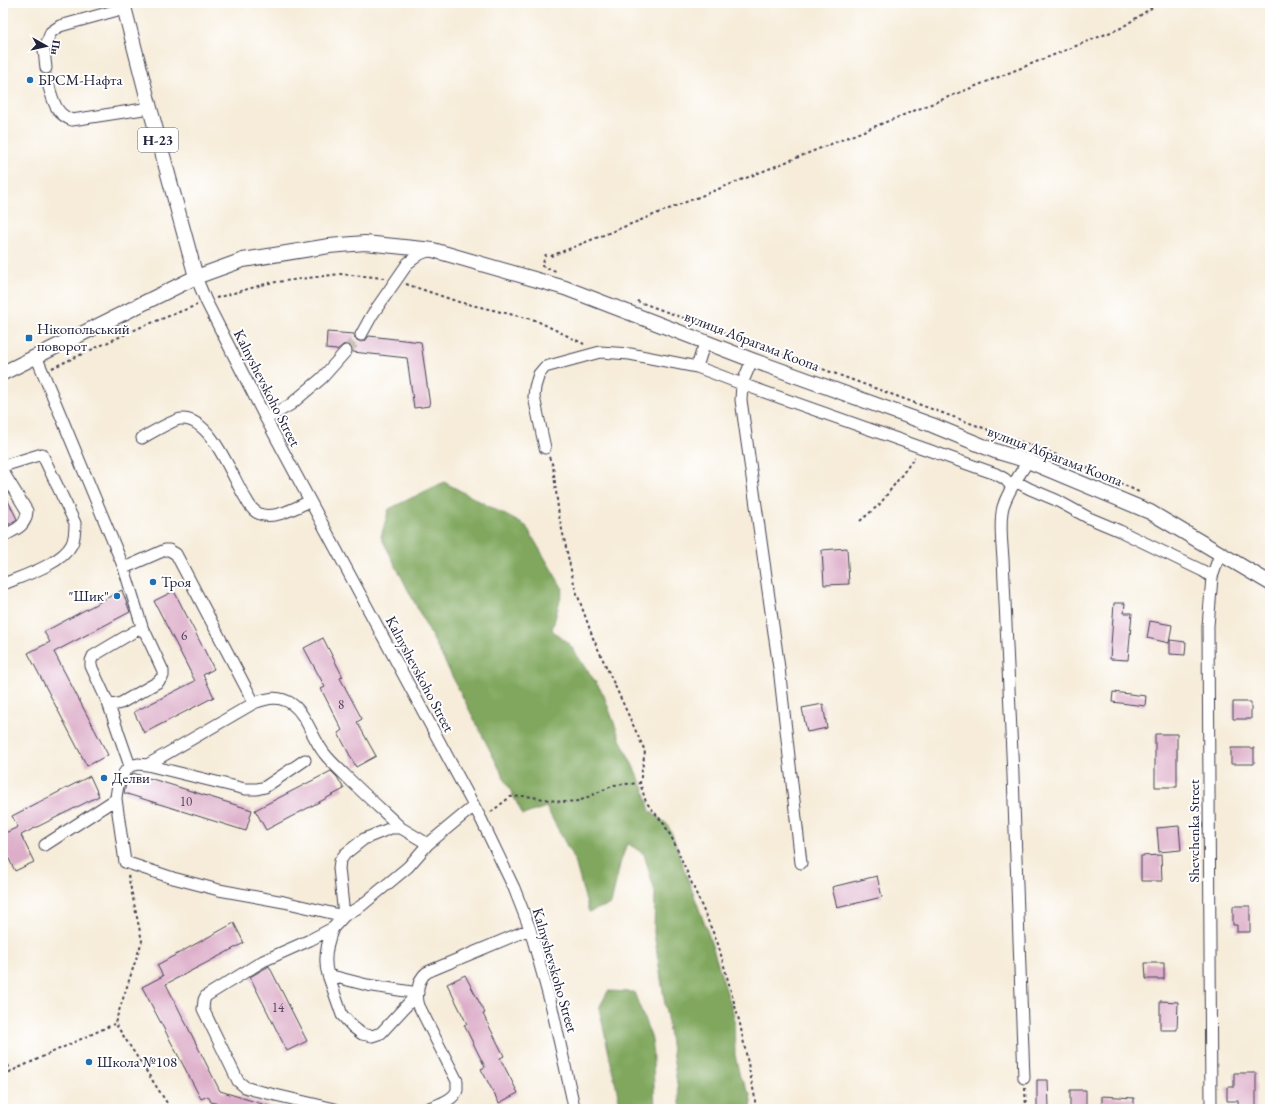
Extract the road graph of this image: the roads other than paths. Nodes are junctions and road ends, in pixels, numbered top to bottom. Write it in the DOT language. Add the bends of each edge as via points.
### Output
graph roads {
  1 [pos="124,6"];
  2 [pos="46,68"];
  3 [pos="49,87"];
  4 [pos="150,108"];
  5 [pos="433,250"];
  6 [pos="196,276"];
  7 [pos="360,335"];
  8 [pos="706,342"];
  9 [pos="346,351"];
  10 [pos="36,356"];
  11 [pos="752,360"];
  12 [pos="697,367"];
  13 [pos="3,373"];
  14 [pos="742,384"];
  15 [pos="266,419"];
  16 [pos="142,438"];
  17 [pos="545,448"];
  18 [pos="1028,461"];
  19 [pos="3,466"];
  20 [pos="3,472"];
  21 [pos="1014,484"];
  22 [pos="310,501"];
  23 [pos="3,536"];
  24 [pos="1220,554"];
  25 [pos="124,568"];
  26 [pos="1212,577"];
  27 [pos="1270,583"];
  28 [pos="3,584"];
  29 [pos="143,630"];
  30 [pos="108,703"];
  31 [pos="254,703"];
  32 [pos="305,760"];
  33 [pos="147,765"];
  34 [pos="130,766"];
  35 [pos="116,799"];
  36 [pos="474,806"];
  37 [pos="401,828"];
  38 [pos="428,844"];
  39 [pos="45,845"];
  40 [pos="801,863"];
  41 [pos="344,916"];
  42 [pos="333,928"];
  43 [pos="530,929"];
  44 [pos="328,975"];
  45 [pos="418,993"];
  46 [pos="1024,1078"];
  47 [pos="573,1106"];
  48 [pos="335,1109"];
  49 [pos="427,1109"];
  50 [pos="1211,1109"];
  1 -- 2 [label="street" via="60,26 51,32 44,50"];
  1 -- 4 [label="main road, Н-23"];
  3 -- 4 [label="street" via="56,108 65,118 72,120"];
  4 -- 6 [label="main road, Н-23"];
  5 -- 6 [label="main road, вулиця Абрагама Коопа" via="365,243 329,246 243,260"];
  5 -- 7 [label="street" via="420,254 408,263"];
  5 -- 8 [label="main road, вулиця Абрагама Коопа" via="565,288"];
  6 -- 10 [label="main road, вулиця Абрагама Коопа"];
  6 -- 15 [label="street, Kalnyshevskoho Street" via="206,301"];
  8 -- 11 [label="main road, вулиця Абрагама Коопа"];
  8 -- 12 [label="street"];
  9 -- 15 [label="street" via="322,378 290,405"];
  10 -- 13 [label="main road, вулиця Абрагама Коопа"];
  10 -- 25 [label="street"];
  11 -- 14 [label="street"];
  11 -- 18 [label="main road, вулиця Абрагама Коопа"];
  12 -- 14 [label="street"];
  12 -- 17 [label="street" via="630,354 600,352 545,367 539,374 534,397"];
  14 -- 21 [label="street" via="996,474"];
  14 -- 40 [label="street" via="742,412 779,668"];
  15 -- 22 [label="street, Kalnyshevskoho Street"];
  16 -- 22 [label="street" via="180,419 191,420 210,436 243,494 252,508 260,514 277,514"];
  18 -- 21 [label="street"];
  18 -- 24 [label="main road, вулиця Абрагама Коопа" via="1150,512"];
  19 -- 28 [label="street" via="42,454 75,523 72,544 66,552 54,562"];
  20 -- 23 [label="street" via="27,511 27,519 20,527"];
  21 -- 26 [label="street" via="1056,500"];
  21 -- 46 [label="street" via="1003,508 1001,533"];
  22 -- 36 [label="street, Kalnyshevskoho Street"];
  24 -- 26 [label="street, Shevchenka Street"];
  24 -- 27 [label="main road, вулиця Абрагама Коопа"];
  25 -- 29 [label="street"];
  25 -- 31 [label="street" via="164,550 176,554"];
  26 -- 50 [label="street, Shevchenka Street" via="1208,626"];
  29 -- 30 [label="street" via="135,631 91,658 91,666"];
  29 -- 30 [label="street" via="163,676 158,682 127,700 117,704"];
  30 -- 34 [label="street"];
  31 -- 33 [label="street"];
  31 -- 37 [label="street" via="278,698 293,705 303,716 324,753"];
  32 -- 33 [label="street" via="265,787 257,789 245,789"];
  33 -- 34 [label="street"];
  34 -- 35 [label="street" via="119,779"];
  35 -- 39 [label="street"];
  35 -- 41 [label="street" via="125,862 219,890"];
  36 -- 38 [label="street"];
  36 -- 43 [label="street, Kalnyshevskoho Street" via="514,888"];
  37 -- 38 [label="street"];
  37 -- 41 [label="street" via="392,828 364,839 340,861"];
  38 -- 41 [label="street" via="408,867 361,906"];
  41 -- 42 [label="street"];
  42 -- 44 [label="street" via="327,944"];
  42 -- 48 [label="street" via="264,960 206,996 203,1009 242,1085"];
  43 -- 45 [label="street" via="425,974"];
  43 -- 47 [label="street, Kalnyshevskoho Street" via="552,1008"];
  44 -- 45 [label="street" via="367,985"];
  44 -- 45 [label="street" via="342,1015 362,1034 372,1036 381,1033"];
  45 -- 49 [label="street" via="419,1006 457,1081 457,1091 453,1096"];
}
